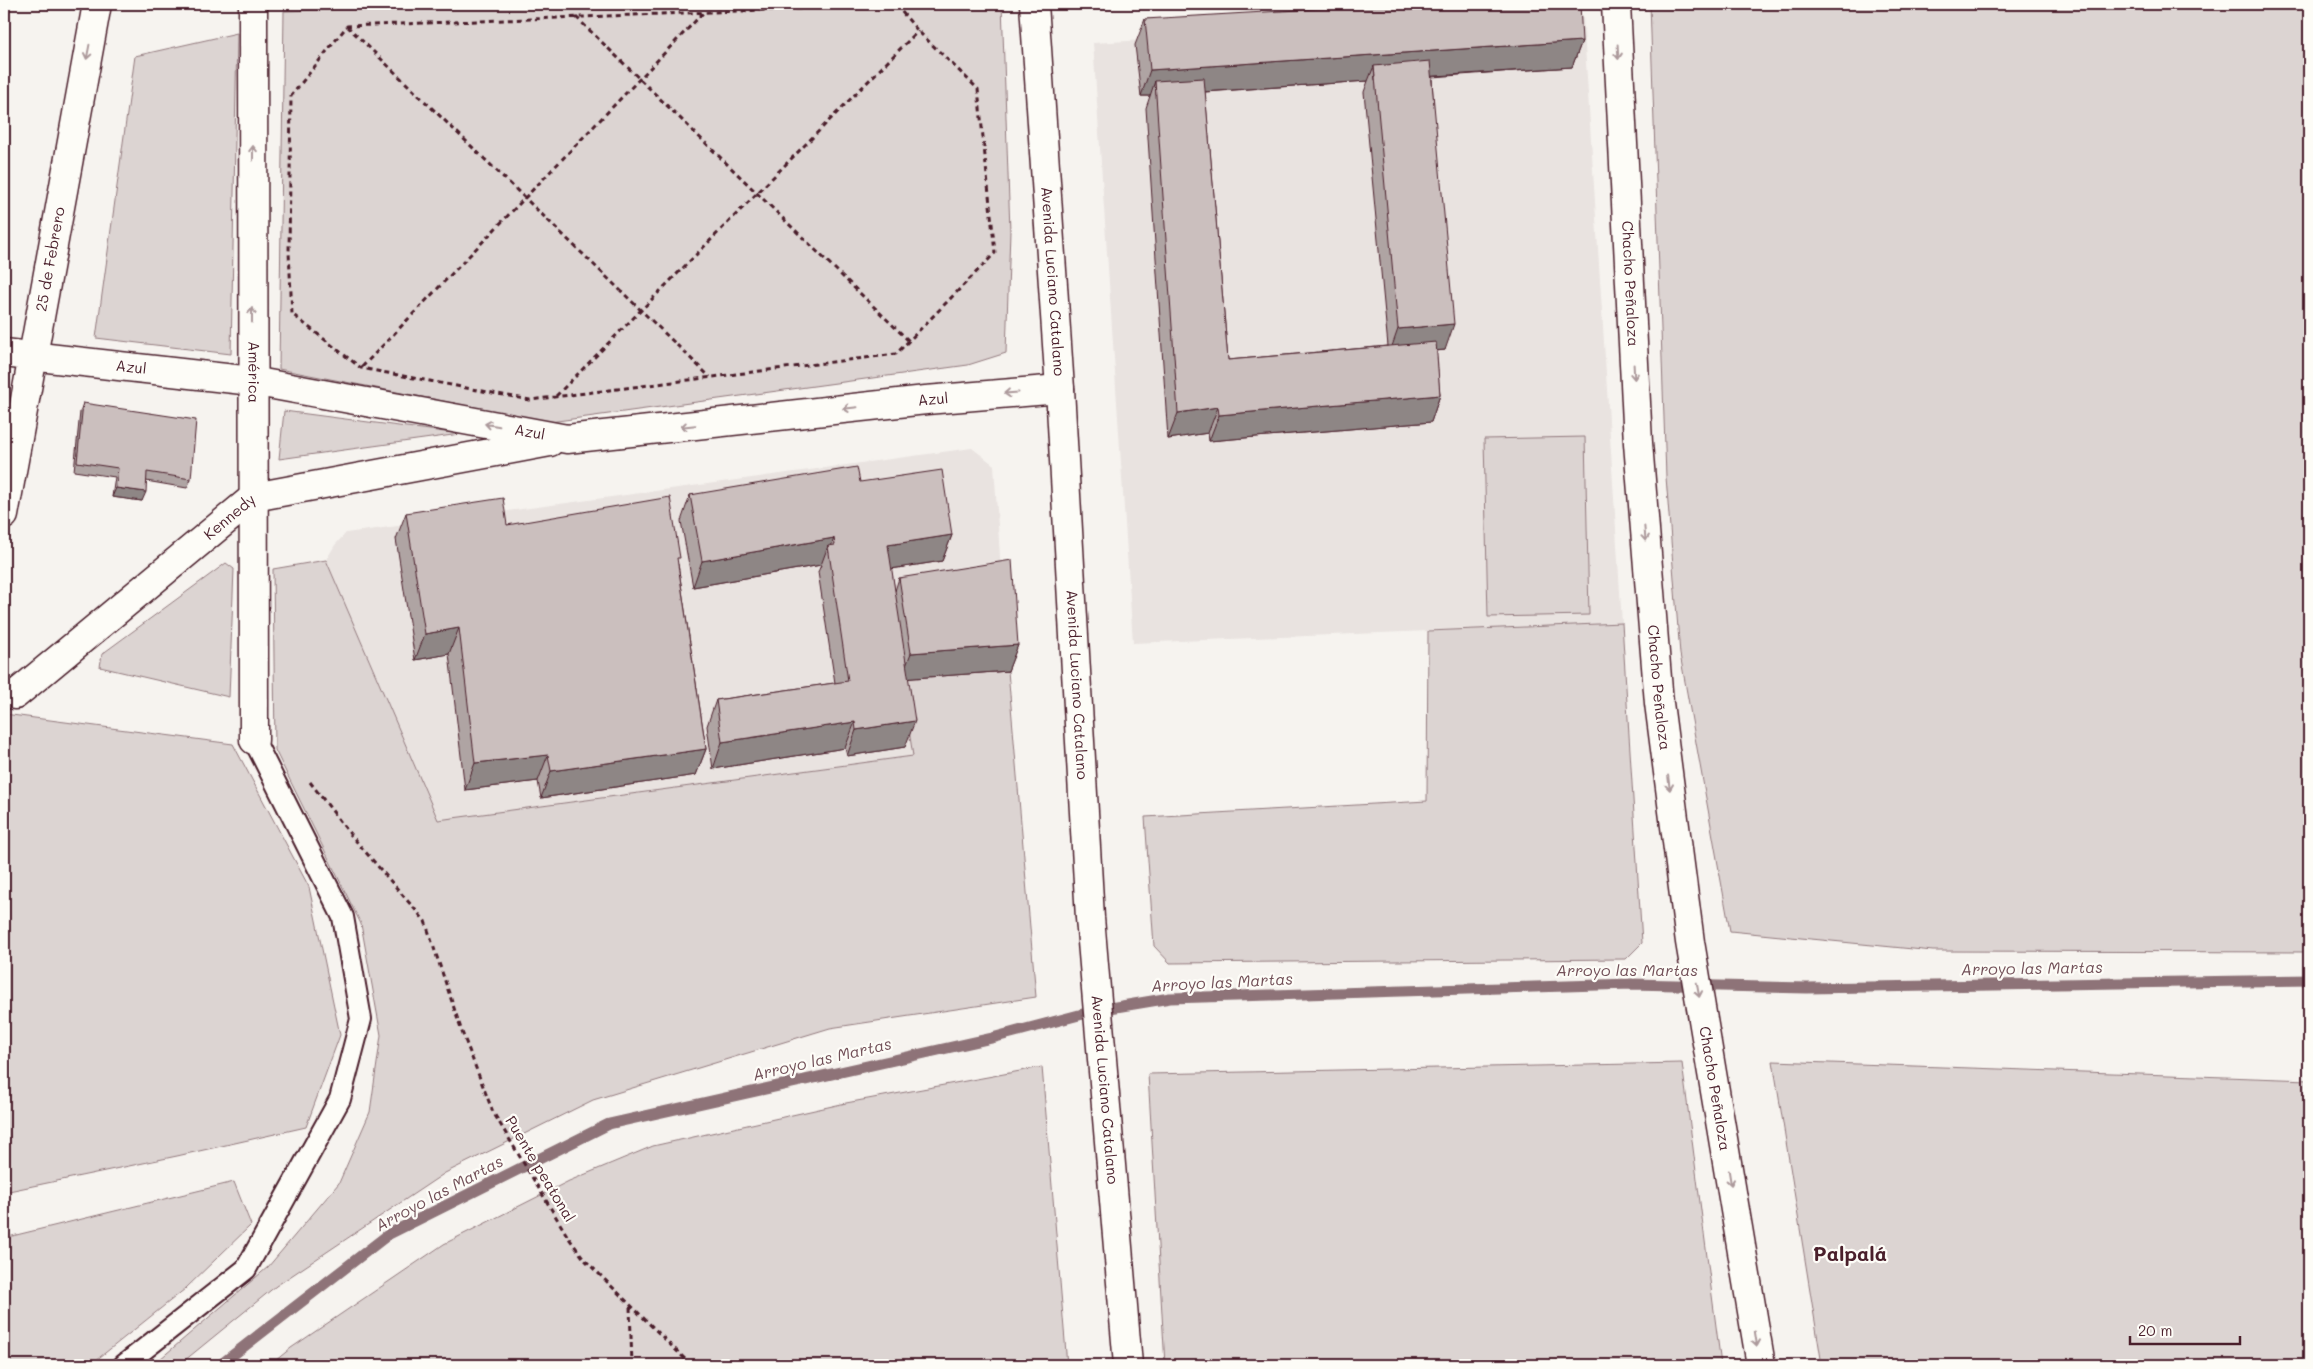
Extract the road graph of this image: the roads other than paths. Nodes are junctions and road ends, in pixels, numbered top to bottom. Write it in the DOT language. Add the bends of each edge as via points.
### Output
graph roads {
  1 [pos="97,4"];
  2 [pos="253,4"];
  3 [pos="1034,4"];
  4 [pos="1616,4"];
  5 [pos="4,353"];
  6 [pos="31,356"];
  7 [pos="252,381"];
  8 [pos="1060,389"];
  9 [pos="566,439"];
  10 [pos="254,497"];
  11 [pos="4,514"];
  12 [pos="4,693"];
  13 [pos="254,740"];
  14 [pos="124,1365"];
  15 [pos="1128,1365"];
  16 [pos="1761,1365"];
  1 -- 6 [label="street, 25 de Febrero, one-way"];
  7 -- 2 [label="street, América, one-way"];
  3 -- 8 [label="street, Avenida Luciano Catalano"];
  4 -- 16 [label="street, Chacho Peñaloza, one-way" via="1638,453 1658,703 1690,942"];
  5 -- 6 [label="street, Azul"];
  6 -- 7 [label="street, Azul"];
  6 -- 11 [label="street, 25 de Febrero"];
  9 -- 7 [label="street, Azul, one-way"];
  7 -- 10 [label="street, América"];
  8 -- 9 [label="street, Azul, one-way" via="926,400"];
  8 -- 15 [label="street, Avenida Luciano Catalano" via="1090,918"];
  9 -- 10 [label="street, Kennedy"];
  10 -- 12 [label="street, Kennedy" via="15,694"];
  10 -- 13 [label="street, América"];
  13 -- 14 [label="lane" via="343,917 361,1019 340,1099 246,1269"];
}
